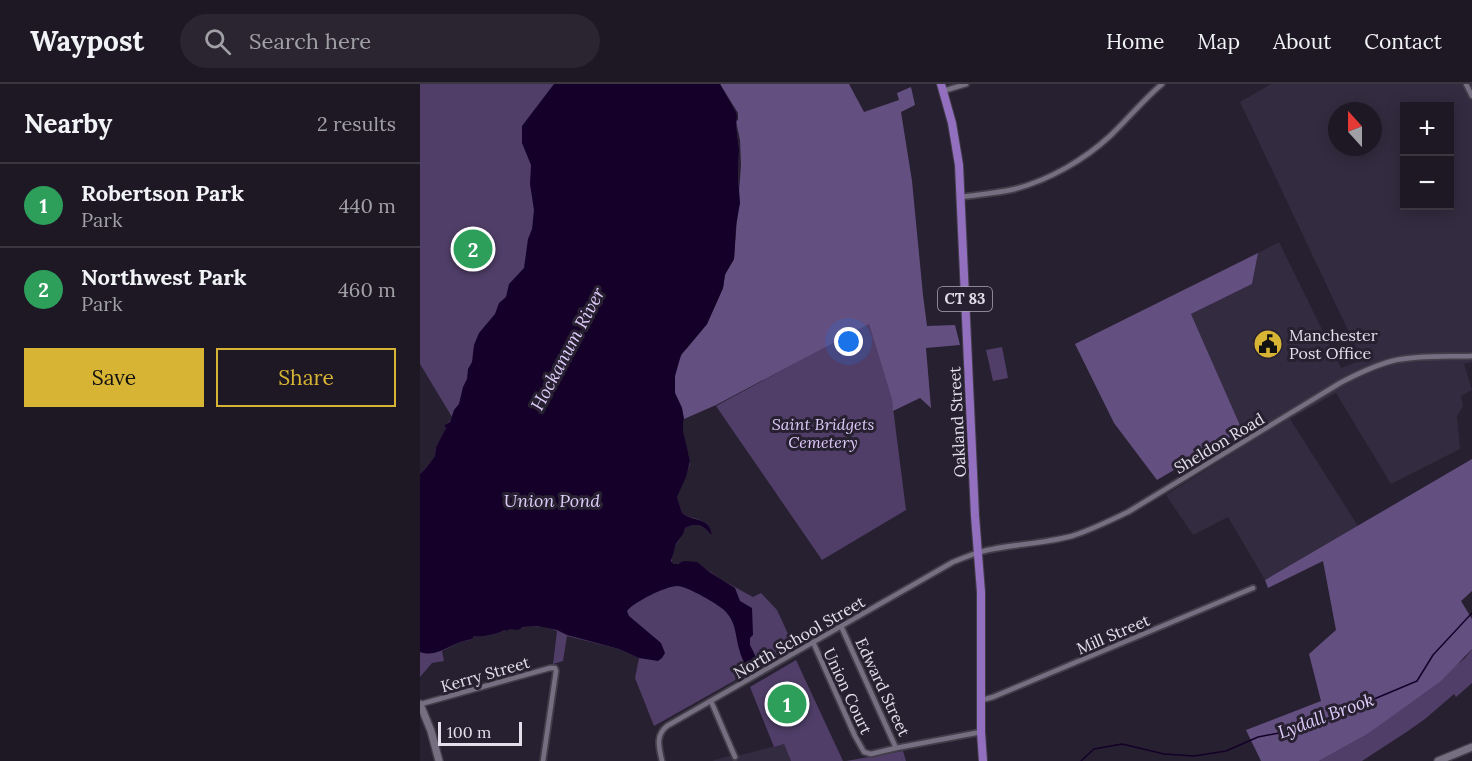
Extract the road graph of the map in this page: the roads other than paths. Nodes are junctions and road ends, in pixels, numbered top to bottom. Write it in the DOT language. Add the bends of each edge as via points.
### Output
graph roads {
  1 [pos="966,84"];
  2 [pos="1162,84"];
  3 [pos="1466,84"];
  4 [pos="942,87"];
  5 [pos="1472,96"];
  6 [pos="960,197"];
  7 [pos="1472,356"];
  8 [pos="978,552"];
  9 [pos="1253,588"];
  10 [pos="841,626"];
  11 [pos="813,642"];
  12 [pos="982,700"];
  13 [pos="711,701"];
  14 [pos="420,704"];
  15 [pos="981,732"];
  16 [pos="1472,747"];
  17 [pos="896,748"];
  18 [pos="735,757"];
  19 [pos="440,761"];
  20 [pos="543,761"];
  21 [pos="662,761"];
  22 [pos="983,761"];
  23 [pos="1438,761"];
  1 -- 4 [label="street"];
  2 -- 6 [label="street" via="1109,137 1061,171 1017,188"];
  3 -- 5 [label="street"];
  4 -- 6 [label="main road, Oakland Street / CT 83" via="957,146"];
  6 -- 8 [label="main road, Oakland Street / CT 83"];
  7 -- 8 [label="street, Sheldon Road" via="1415,358 1371,368 1091,530"];
  8 -- 10 [label="street, North School Street" via="953,562"];
  8 -- 12 [label="main road, Oakland Street / CT 83"];
  9 -- 12 [label="street, Mill Street"];
  10 -- 11 [label="street, North School Street"];
  10 -- 17 [label="street, Edward Street"];
  11 -- 13 [label="street, North School Street"];
  11 -- 17 [label="street, Union Court" via="864,752"];
  12 -- 15 [label="main road, Oakland Street / CT 83"];
  13 -- 18 [label="street"];
  13 -- 21 [label="street, North School Street" via="662,730 658,740"];
  14 -- 19 [label="street"];
  14 -- 20 [label="street, Kerry Street" via="555,668"];
  15 -- 17 [label="street, Edward Street"];
  15 -- 22 [label="main road, Oakland Street / CT 83"];
  16 -- 23 [label="street"];
}
